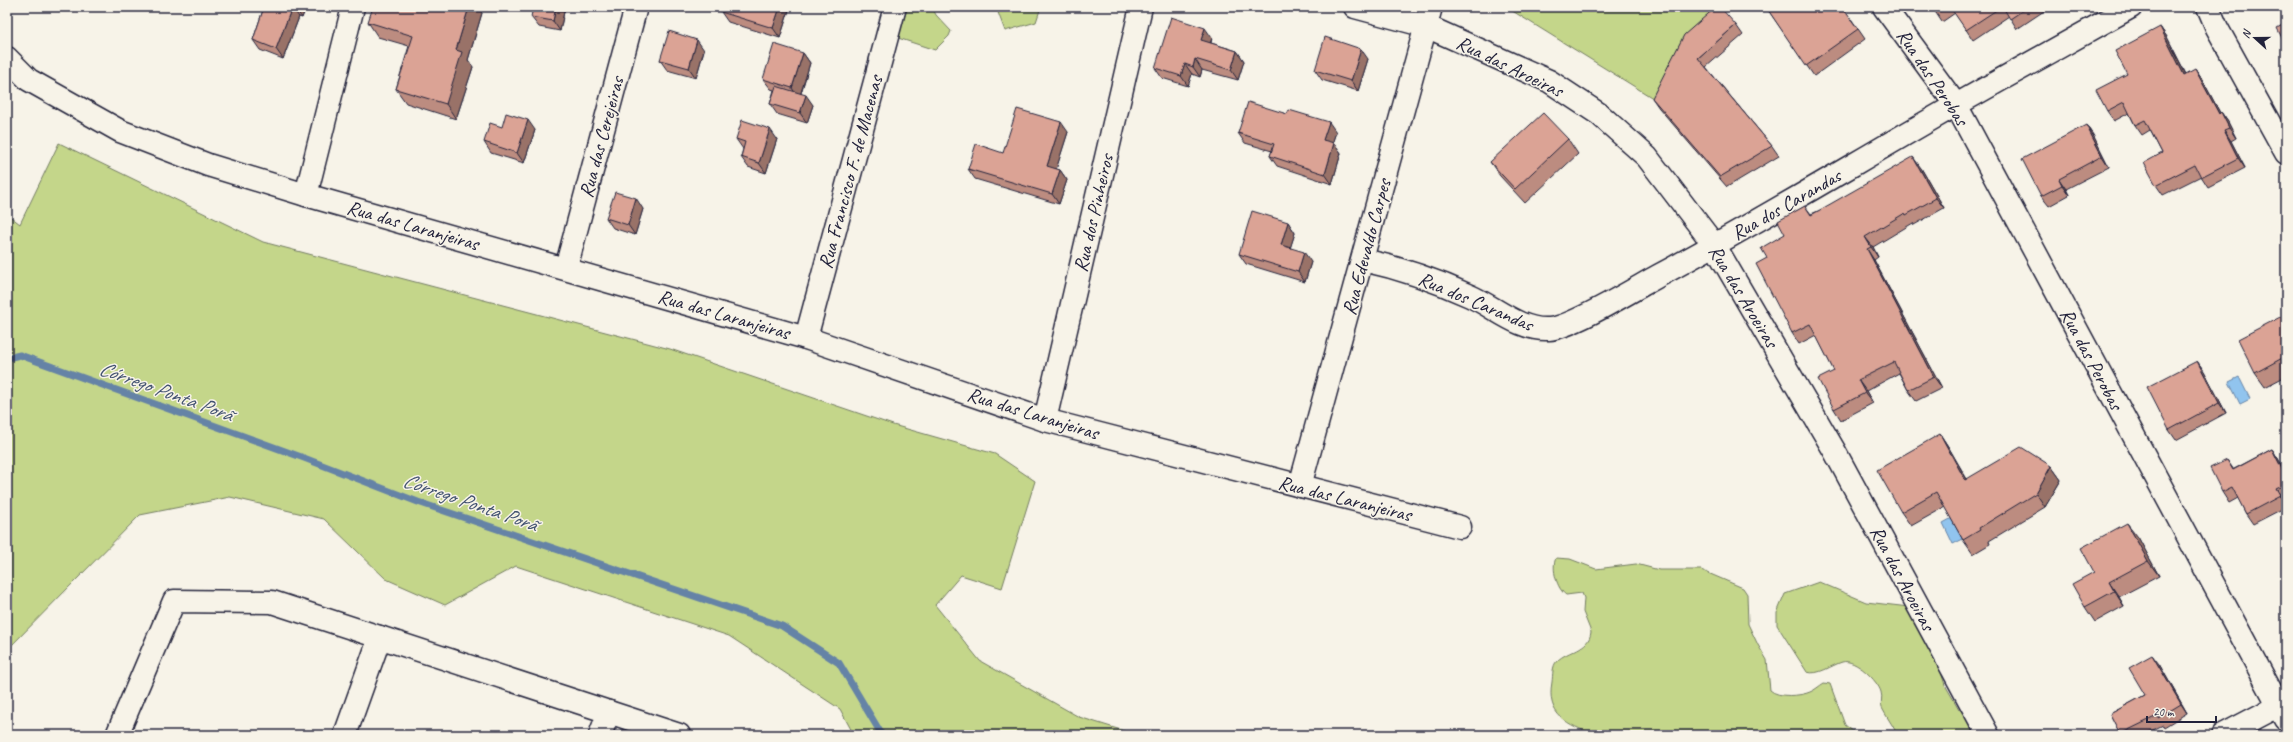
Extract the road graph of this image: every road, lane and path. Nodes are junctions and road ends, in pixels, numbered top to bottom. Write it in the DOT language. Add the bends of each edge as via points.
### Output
graph roads {
  1 [pos="353,7"];
  2 [pos="636,7"];
  3 [pos="895,7"];
  4 [pos="1141,7"];
  5 [pos="1355,7"];
  6 [pos="1884,7"];
  7 [pos="2131,7"];
  8 [pos="2208,7"];
  9 [pos="1428,17"];
  10 [pos="7,58"];
  11 [pos="1956,105"];
  12 [pos="2286,153"];
  13 [pos="306,195"];
  14 [pos="1715,246"];
  15 [pos="1363,260"];
  16 [pos="566,268"];
  17 [pos="806,338"];
  18 [pos="1046,420"];
  19 [pos="1300,486"];
  20 [pos="1460,527"];
  21 [pos="380,637"];
  22 [pos="2284,709"];
  23 [pos="609,712"];
  24 [pos="117,735"];
  25 [pos="345,735"];
  26 [pos="600,735"];
  27 [pos="680,735"];
  28 [pos="1988,735"];
  29 [pos="2224,735"];
  1 -- 13 [label="street"];
  2 -- 16 [label="street, Rua das Cerejeiras"];
  3 -- 17 [label="street, Rua Francisco F. de Macenas"];
  4 -- 18 [label="street, Rua dos Pinheiros"];
  5 -- 9 [label="street, Rua das Aroeiras"];
  6 -- 11 [label="street, Rua das Perobas"];
  7 -- 11 [label="street, Rua dos Carandas"];
  8 -- 12 [label="street"];
  9 -- 14 [label="street, Rua das Aroeiras" via="1549,81 1599,114 1647,157"];
  9 -- 15 [label="street, Rua Edevaldo Carpes"];
  10 -- 13 [label="street, Rua das Laranjeiras" via="29,80 120,131 208,165"];
  11 -- 14 [label="street, Rua dos Carandas"];
  11 -- 22 [label="street, Rua das Perobas"];
  13 -- 16 [label="street, Rua das Laranjeiras"];
  14 -- 15 [label="street, Rua dos Carandas" via="1580,318 1550,330 1533,328 1471,296 1424,277 1396,267"];
  14 -- 28 [label="street, Rua das Aroeiras" via="1834,450"];
  15 -- 19 [label="street, Rua Edevaldo Carpes"];
  16 -- 17 [label="street, Rua das Laranjeiras"];
  17 -- 18 [label="street, Rua das Laranjeiras"];
  18 -- 19 [label="street, Rua das Laranjeiras"];
  19 -- 20 [label="street, Rua das Laranjeiras"];
  21 -- 23 [label="street"];
  21 -- 24 [label="street" via="272,602 174,601"];
  21 -- 25 [label="street"];
  22 -- 29 [label="street"];
  23 -- 26 [label="street"];
  23 -- 27 [label="street"];
}
